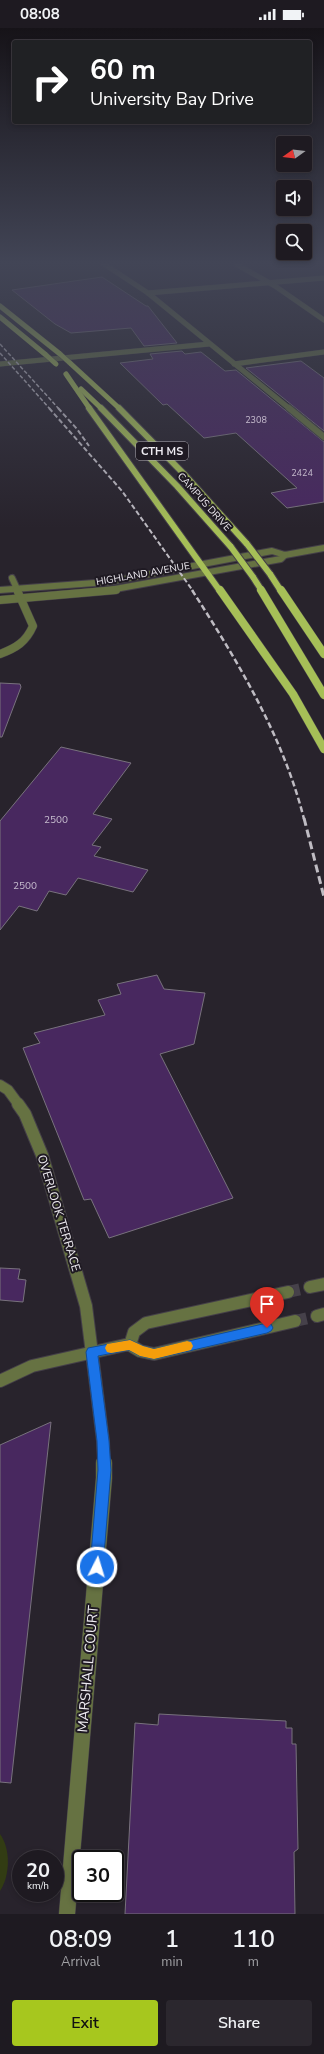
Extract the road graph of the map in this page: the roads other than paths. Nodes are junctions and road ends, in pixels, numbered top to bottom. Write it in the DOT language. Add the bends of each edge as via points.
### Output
graph roads {
  1 [pos="42,352"];
  2 [pos="58,352"];
  3 [pos="125,352"];
  4 [pos="219,352"];
  5 [pos="324,352"];
  6 [pos="0,364"];
  7 [pos="234,364"];
  8 [pos="66,374"];
  9 [pos="324,437"];
  10 [pos="324,548"];
  11 [pos="286,555"];
  12 [pos="201,564"];
  13 [pos="207,573"];
  14 [pos="12,578"];
  15 [pos="18,589"];
  16 [pos="0,590"];
  17 [pos="22,598"];
  18 [pos="0,600"];
  19 [pos="0,654"];
  20 [pos="324,654"];
  21 [pos="324,695"];
  22 [pos="324,749"];
  23 [pos="0,1085"];
  24 [pos="324,1284"];
  25 [pos="310,1287"];
  26 [pos="288,1292"];
  27 [pos="295,1321"];
  28 [pos="130,1345"];
  29 [pos="92,1352"];
  30 [pos="0,1381"];
  31 [pos="67,1914"];
  1 -- 8 [label="main road, CAMPUS DRIVE / CTH MS, bridge"];
  2 -- 20 [label="main road, CAMPUS DRIVE / CTH MS, bridge" via="105,394 192,481 270,574"];
  3 -- 6 [label="street"];
  4 -- 7 [label="street"];
  5 -- 7 [label="street"];
  7 -- 9 [label="street"];
  8 -- 12 [label="main road"];
  8 -- 21 [label="main road, CAMPUS DRIVE / CTH MS, bridge" via="156,463 231,547 296,644"];
  10 -- 11 [label="street, HIGHLAND AVENUE"];
  11 -- 12 [label="street, HIGHLAND AVENUE" via="272,551"];
  11 -- 13 [label="street, HIGHLAND AVENUE" via="281,559"];
  12 -- 13 [label="main road"];
  12 -- 15 [label="street, HIGHLAND AVENUE" via="108,582"];
  13 -- 17 [label="street, HIGHLAND AVENUE" via="116,590"];
  13 -- 22 [label="main road" via="293,694"];
  14 -- 15 [label="street"];
  15 -- 16 [label="street, HIGHLAND AVENUE"];
  15 -- 17 [label="street"];
  17 -- 18 [label="street, HIGHLAND AVENUE"];
  17 -- 19 [label="street" via="33,626 30,636 21,646"];
  23 -- 29 [label="street, OVERLOOK TERRACE" via="8,1090 25,1114 42,1155 86,1306"];
  24 -- 25 [label="street"];
  26 -- 28 [label="street" via="146,1322 134,1332"];
  27 -- 28 [label="street" via="154,1354 140,1351"];
  28 -- 29 [label="street"];
  29 -- 30 [label="street" via="32,1366"];
  29 -- 31 [label="street, MARSHALL COURT" via="103,1441 104,1478"];
}
